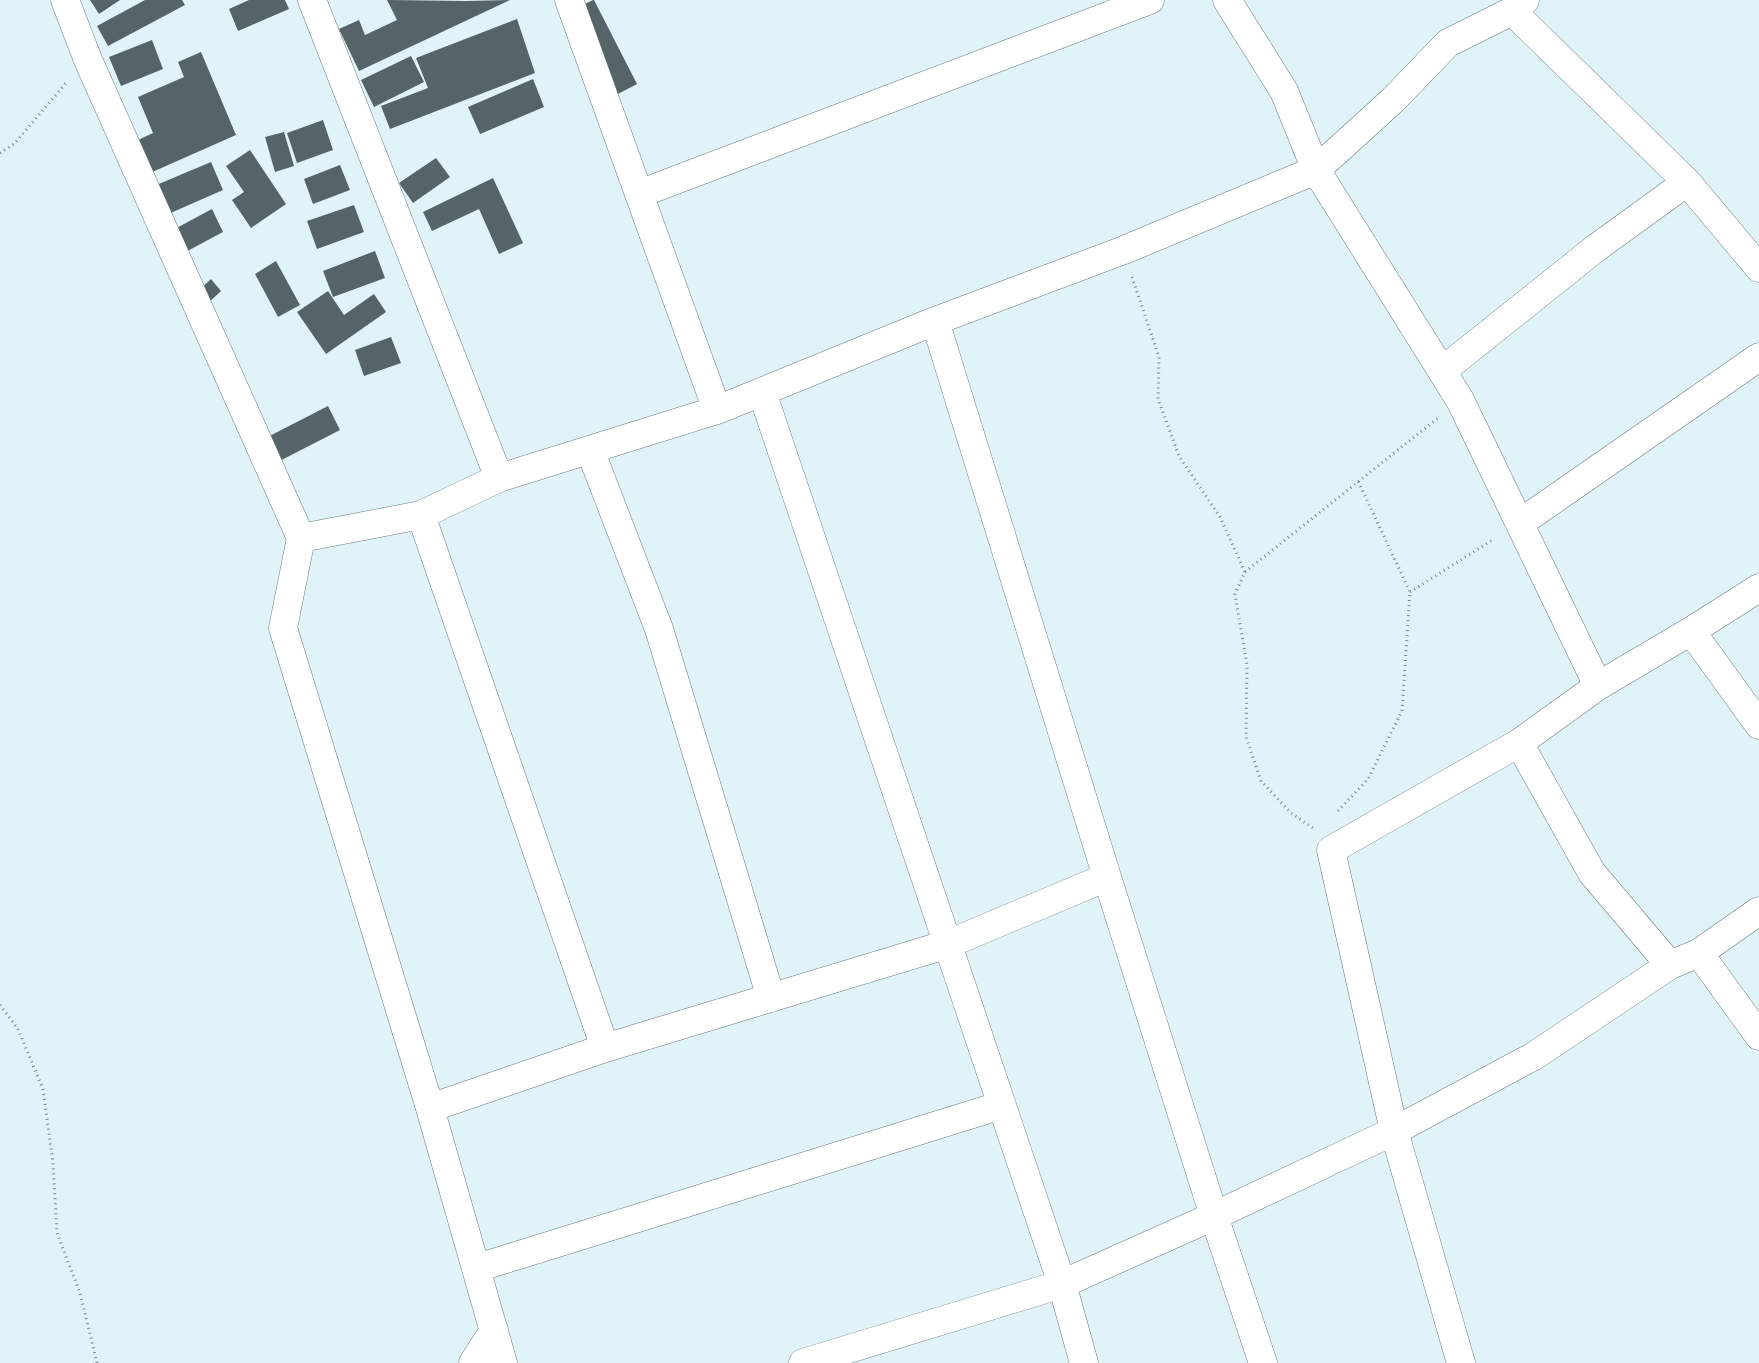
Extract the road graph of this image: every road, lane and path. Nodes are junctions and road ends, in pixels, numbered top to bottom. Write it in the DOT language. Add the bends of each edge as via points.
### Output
graph roads {
  1 [pos="65,0"];
  2 [pos="312,0"];
  3 [pos="569,0"];
  4 [pos="1150,0"];
  5 [pos="1228,0"];
  6 [pos="1518,5"];
  7 [pos="88,60"];
  8 [pos="0,153"];
  9 [pos="1316,170"];
  10 [pos="1687,182"];
  11 [pos="640,194"];
  12 [pos="1124,250"];
  13 [pos="1759,268"];
  14 [pos="935,321"];
  15 [pos="1759,357"];
  16 [pos="1442,371"];
  17 [pos="762,392"];
  18 [pos="1460,400"];
  19 [pos="717,410"];
  20 [pos="590,450"];
  21 [pos="499,478"];
  22 [pos="1358,481"];
  23 [pos="421,515"];
  24 [pos="1520,524"];
  25 [pos="301,538"];
  26 [pos="1245,572"];
  27 [pos="1759,588"];
  28 [pos="1410,592"];
  29 [pos="1691,631"];
  30 [pos="1598,686"];
  31 [pos="1759,725"];
  32 [pos="1519,742"];
  33 [pos="1337,812"];
  34 [pos="1331,850"];
  35 [pos="1107,877"];
  36 [pos="1759,912"];
  37 [pos="948,944"];
  38 [pos="1700,953"];
  39 [pos="1670,965"];
  40 [pos="771,998"];
  41 [pos="0,1005"];
  42 [pos="1759,1036"];
  43 [pos="605,1048"];
  44 [pos="1002,1105"];
  45 [pos="430,1108"];
  46 [pos="1394,1131"];
  47 [pos="1214,1216"];
  48 [pos="477,1268"];
  49 [pos="1062,1284"];
  50 [pos="494,1330"];
  51 [pos="869,1354"];
  52 [pos="97,1363"];
  53 [pos="473,1363"];
  54 [pos="503,1363"];
  55 [pos="803,1363"];
  56 [pos="1084,1363"];
  57 [pos="1263,1363"];
  58 [pos="1462,1363"];
  1 -- 7 [label="street"];
  2 -- 21 [label="street"];
  3 -- 11 [label="street"];
  4 -- 11 [label="street"];
  5 -- 9 [label="street" via="1284,92"];
  6 -- 9 [label="street" via="1448,43 1393,100"];
  6 -- 10 [label="street"];
  7 -- 8 [label="path" via="14,143"];
  7 -- 25 [label="street"];
  9 -- 12 [label="street"];
  9 -- 16 [label="street"];
  10 -- 13 [label="street"];
  10 -- 16 [label="street" via="1596,248"];
  11 -- 19 [label="street"];
  12 -- 14 [label="street"];
  12 -- 26 [label="path" via="1159,357 1158,399 1179,456 1220,517"];
  14 -- 17 [label="street"];
  14 -- 35 [label="street"];
  15 -- 24 [label="street"];
  16 -- 18 [label="street"];
  17 -- 19 [label="street"];
  17 -- 37 [label="street"];
  18 -- 22 [label="path"];
  18 -- 24 [label="street"];
  19 -- 20 [label="street"];
  20 -- 21 [label="street"];
  20 -- 40 [label="street" via="660,629"];
  21 -- 23 [label="street"];
  22 -- 26 [label="path"];
  22 -- 28 [label="path"];
  23 -- 25 [label="street"];
  23 -- 43 [label="street"];
  24 -- 28 [label="path"];
  24 -- 30 [label="street"];
  25 -- 45 [label="street" via="283,628"];
  26 -- 34 [label="path" via="1235,594 1247,665 1246,736 1261,782 1290,813 1318,831"];
  27 -- 29 [label="street"];
  28 -- 33 [label="path" via="1402,710 1368,780"];
  29 -- 30 [label="street"];
  29 -- 31 [label="street"];
  30 -- 32 [label="street"];
  32 -- 34 [label="street"];
  32 -- 39 [label="street" via="1592,873"];
  34 -- 46 [label="street"];
  35 -- 37 [label="street"];
  35 -- 47 [label="street"];
  36 -- 38 [label="street"];
  37 -- 40 [label="street"];
  37 -- 44 [label="street"];
  38 -- 39 [label="street"];
  38 -- 42 [label="street"];
  39 -- 46 [label="street" via="1534,1056"];
  40 -- 43 [label="street"];
  41 -- 52 [label="path" via="18,1029 43,1089 53,1163 57,1233 80,1293"];
  43 -- 45 [label="street"];
  44 -- 48 [label="street"];
  44 -- 49 [label="street"];
  45 -- 48 [label="street"];
  46 -- 47 [label="street"];
  46 -- 58 [label="street"];
  47 -- 49 [label="street"];
  47 -- 57 [label="street"];
  48 -- 50 [label="street"];
  49 -- 51 [label="street"];
  49 -- 56 [label="street"];
  50 -- 53 [label="street"];
  50 -- 54 [label="street"];
  51 -- 55 [label="street"];
}
